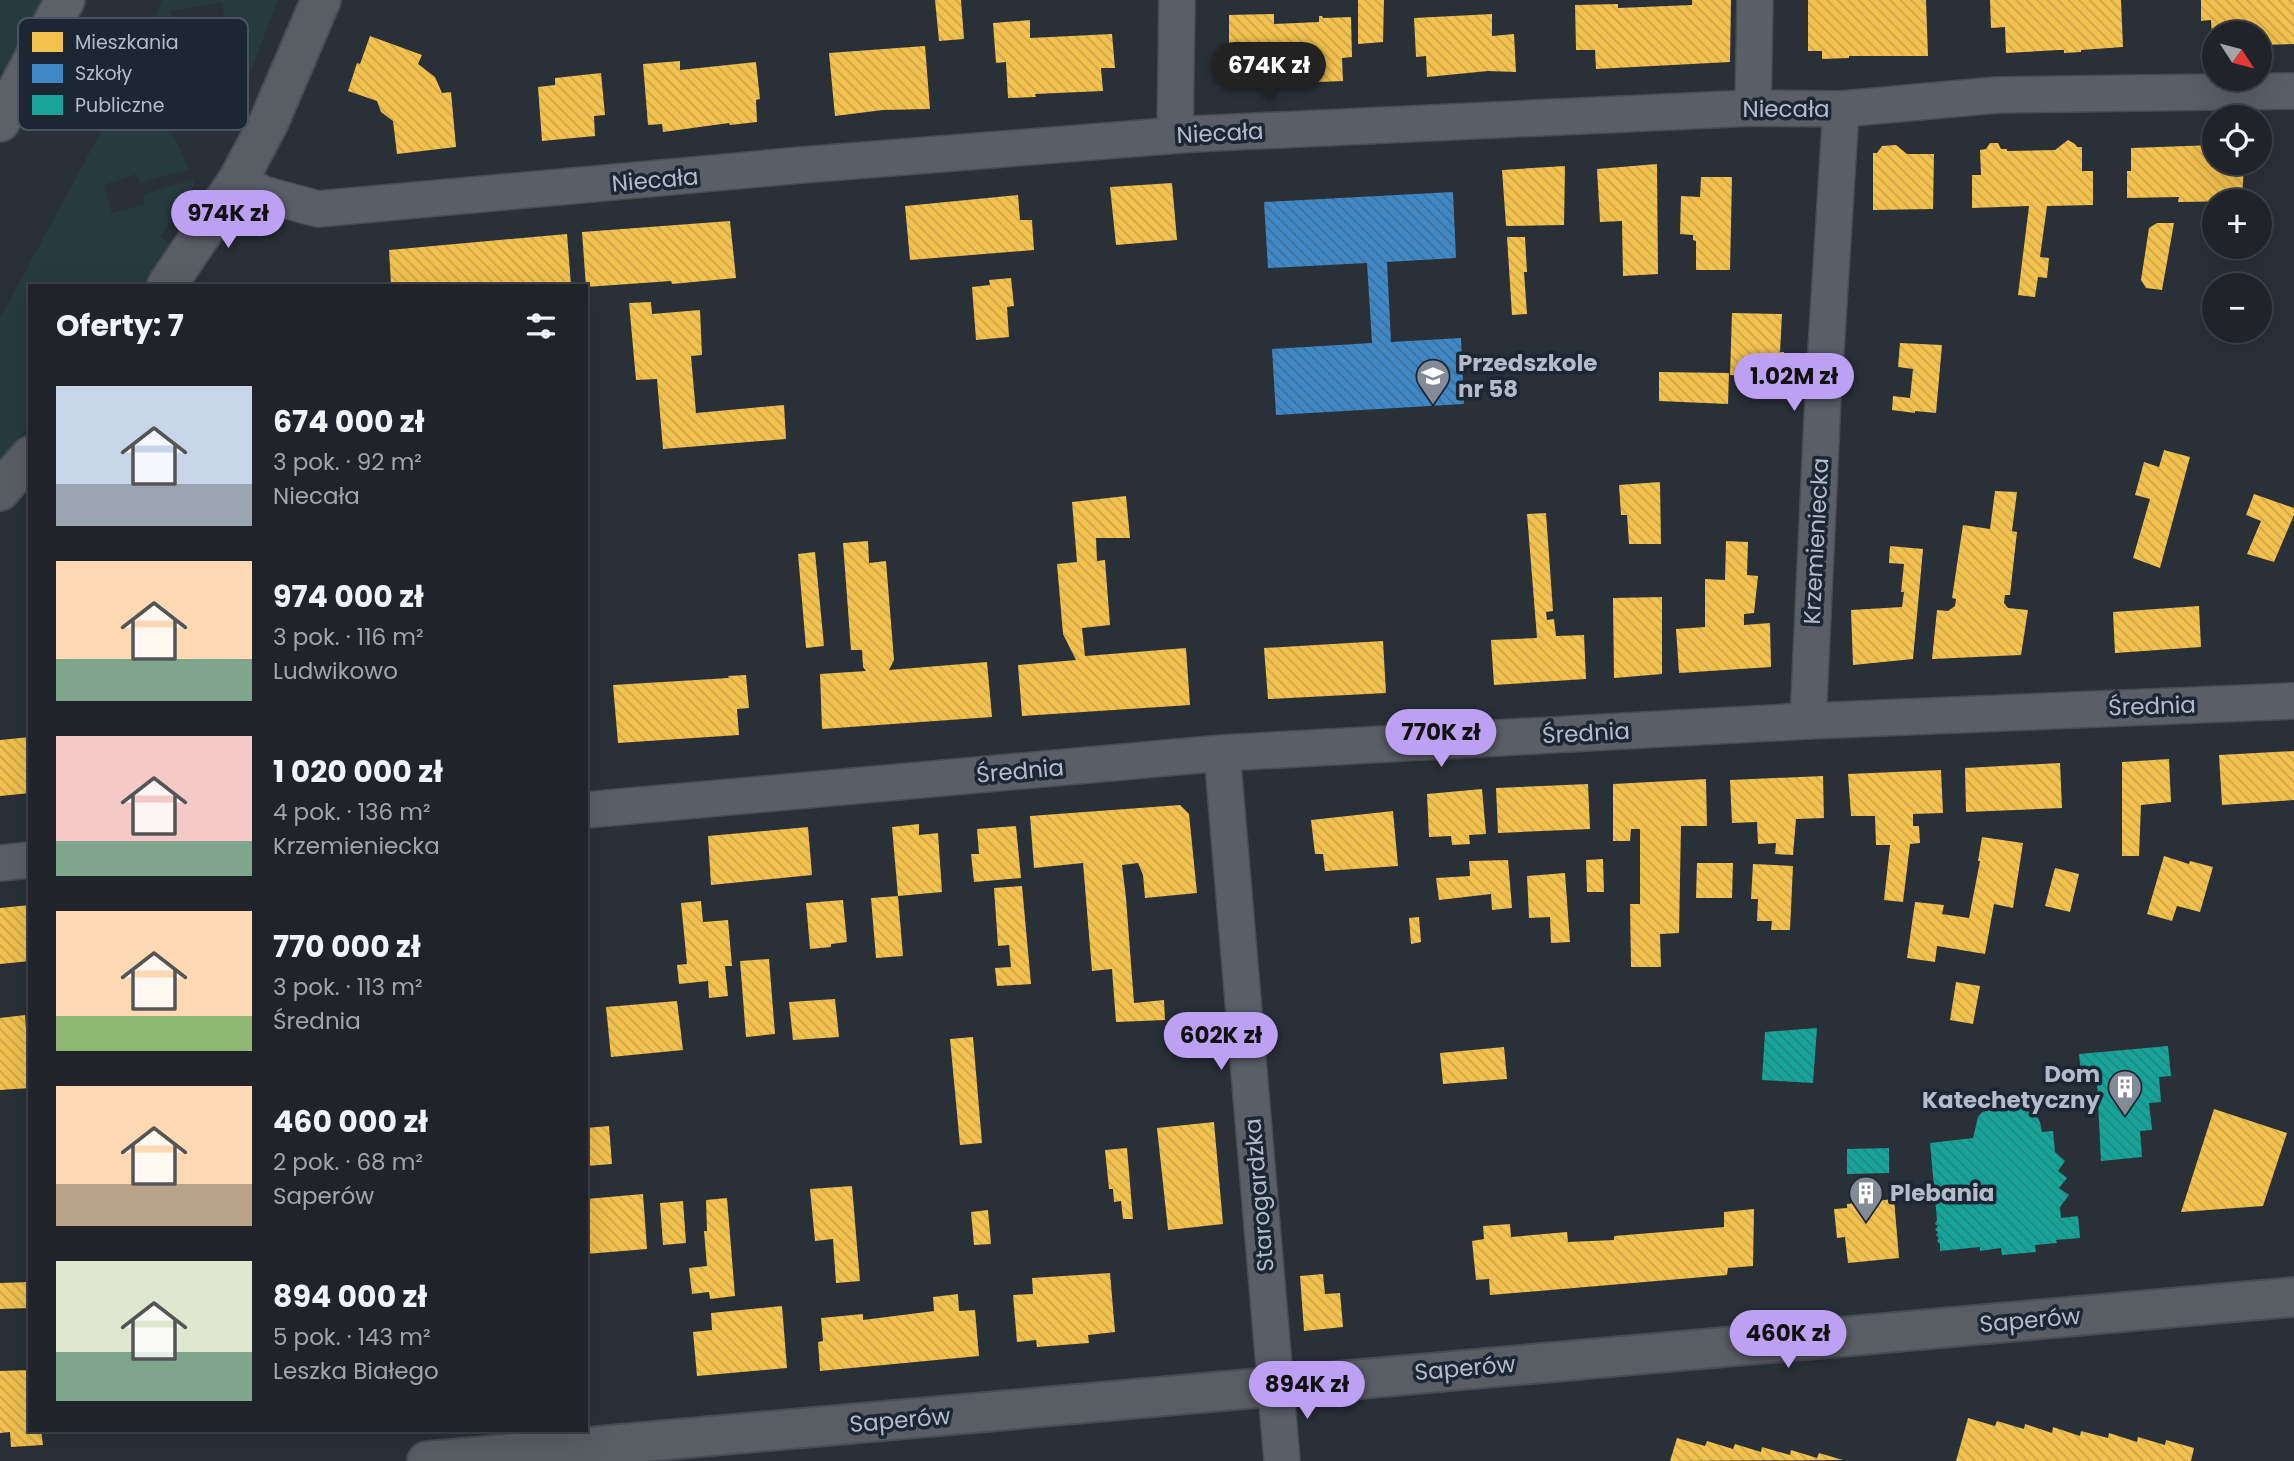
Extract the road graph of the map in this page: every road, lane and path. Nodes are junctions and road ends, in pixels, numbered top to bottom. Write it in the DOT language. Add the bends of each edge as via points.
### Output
graph roads {
  1 [pos="65,0"];
  2 [pos="321,0"];
  3 [pos="1177,0"];
  4 [pos="1755,0"];
  5 [pos="55,18"];
  6 [pos="18,88"];
  7 [pos="2294,91"];
  8 [pos="1753,108"];
  9 [pos="1841,109"];
  10 [pos="0,122"];
  11 [pos="1175,135"];
  12 [pos="238,180"];
  13 [pos="168,284"];
  14 [pos="28,458"];
  15 [pos="0,491"];
  16 [pos="2294,701"];
  17 [pos="1808,721"];
  18 [pos="1222,753"];
  19 [pos="588,810"];
  20 [pos="28,860"];
  21 [pos="0,863"];
  22 [pos="2294,1297"];
  23 [pos="1275,1386"];
  24 [pos="427,1461"];
  25 [pos="1282,1461"];
  1 -- 5 [label="main road"];
  2 -- 12 [label="street" via="268,124"];
  3 -- 11 [label="street"];
  4 -- 8 [label="street"];
  6 -- 10 [label="main road"];
  7 -- 9 [label="street, Niecała" via="1997,95"];
  8 -- 9 [label="street, Niecała"];
  8 -- 11 [label="street, Niecała"];
  9 -- 17 [label="street, Krzemieniecka"];
  11 -- 12 [label="street, Niecała" via="318,209 263,194"];
  12 -- 13 [label="street"];
  14 -- 15 [label="street"];
  16 -- 17 [label="street, Średnia"];
  17 -- 18 [label="street, Średnia"];
  18 -- 19 [label="street, Średnia"];
  18 -- 23 [label="street, Starogardzka"];
  20 -- 21 [label="street"];
  22 -- 23 [label="street, Saperów"];
  23 -- 24 [label="street, Saperów"];
  23 -- 25 [label="street, Starogardzka"];
}
